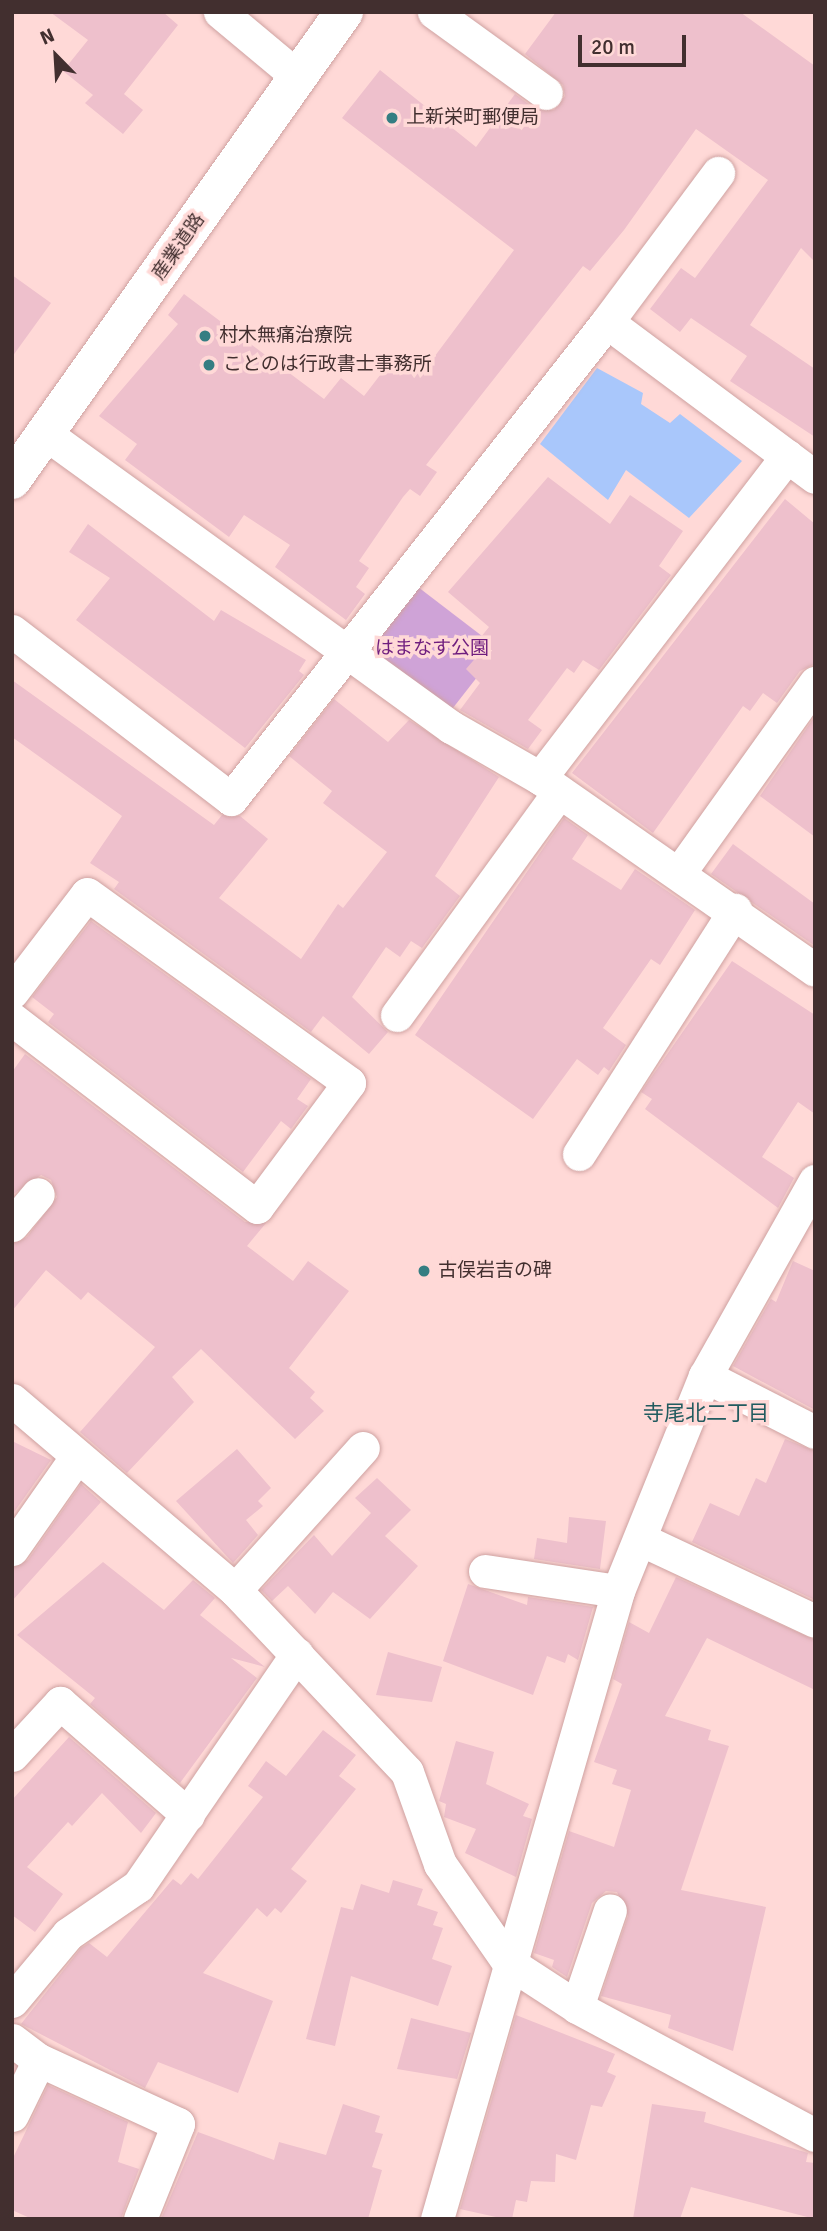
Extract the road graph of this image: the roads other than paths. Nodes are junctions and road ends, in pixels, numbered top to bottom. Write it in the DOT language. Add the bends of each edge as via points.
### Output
graph roads {
  1 [pos="220,12"];
  2 [pos="344,12"];
  3 [pos="434,12"];
  4 [pos="298,77"];
  5 [pos="546,93"];
  6 [pos="718,173"];
  7 [pos="607,321"];
  8 [pos="46,434"];
  9 [pos="787,456"];
  10 [pos="13,477"];
  11 [pos="815,477"];
  12 [pos="12,631"];
  13 [pos="347,648"];
  14 [pos="815,683"];
  15 [pos="549,785"];
  16 [pos="679,873"];
  17 [pos="735,910"];
  18 [pos="815,970"];
  19 [pos="12,992"];
  20 [pos="397,1014"];
  21 [pos="12,1019"];
  22 [pos="579,1154"];
  23 [pos="812,1193"];
  24 [pos="38,1194"];
  25 [pos="12,1225"];
  26 [pos="705,1376"];
  27 [pos="12,1400"];
  28 [pos="815,1432"];
  29 [pos="363,1448"];
  30 [pos="77,1456"];
  31 [pos="640,1539"];
  32 [pos="12,1549"];
  33 [pos="485,1571"];
  34 [pos="235,1590"];
  35 [pos="618,1591"];
  36 [pos="815,1621"];
  37 [pos="297,1654"];
  38 [pos="12,1755"];
  39 [pos="188,1815"];
  40 [pos="610,1910"];
  41 [pos="508,1962"];
  42 [pos="18,1982"];
  43 [pos="577,2007"];
  44 [pos="12,2040"];
  45 [pos="39,2060"];
  46 [pos="12,2115"];
  47 [pos="815,2135"];
  48 [pos="140,2219"];
  49 [pos="436,2219"];
  1 -- 4 [label="street"];
  2 -- 4 [label="street, 産業道路"];
  3 -- 5 [label="street"];
  4 -- 8 [label="street, 産業道路"];
  6 -- 7 [label="street"];
  7 -- 9 [label="street"];
  7 -- 13 [label="street"];
  8 -- 10 [label="street, 産業道路"];
  8 -- 13 [label="street"];
  9 -- 11 [label="street"];
  9 -- 15 [label="street"];
  12 -- 13 [label="street" via="231,799"];
  13 -- 15 [label="street" via="451,727"];
  14 -- 16 [label="street"];
  15 -- 16 [label="street"];
  15 -- 20 [label="street"];
  16 -- 17 [label="street"];
  17 -- 18 [label="street"];
  17 -- 22 [label="street"];
  19 -- 21 [label="street" via="87,894 349,1083 257,1207"];
  23 -- 26 [label="street"];
  24 -- 25 [label="street"];
  26 -- 28 [label="street"];
  26 -- 31 [label="street"];
  27 -- 30 [label="street"];
  29 -- 34 [label="street"];
  30 -- 32 [label="street"];
  30 -- 34 [label="street"];
  31 -- 35 [label="street"];
  31 -- 36 [label="street"];
  33 -- 35 [label="street"];
  34 -- 37 [label="street"];
  35 -- 41 [label="street"];
  37 -- 39 [label="street"];
  37 -- 41 [label="street" via="407,1772 440,1864"];
  38 -- 39 [label="street" via="60,1703"];
  39 -- 42 [label="street" via="138,1886 68,1934"];
  40 -- 43 [label="street"];
  41 -- 43 [label="street"];
  41 -- 49 [label="street"];
  43 -- 47 [label="street"];
  44 -- 45 [label="street"];
  45 -- 46 [label="street"];
  45 -- 48 [label="street" via="178,2124"];
}
